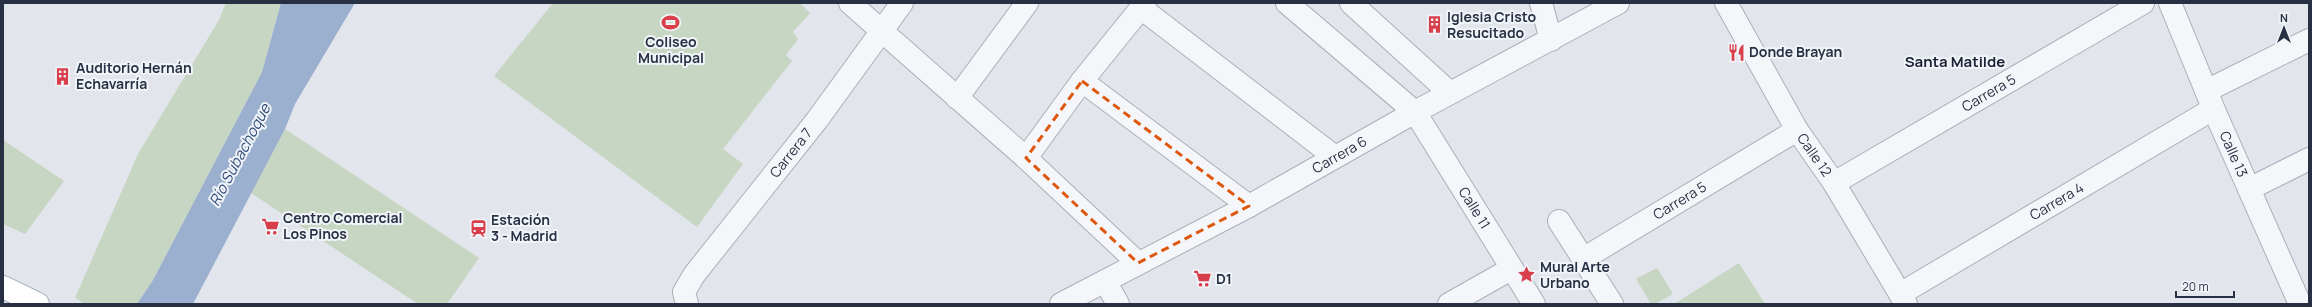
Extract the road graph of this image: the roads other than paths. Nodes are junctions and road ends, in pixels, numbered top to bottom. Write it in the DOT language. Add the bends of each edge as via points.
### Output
graph roads {
  1 [pos="850,3"];
  2 [pos="902,3"];
  3 [pos="1027,3"];
  4 [pos="1287,3"];
  5 [pos="1351,3"];
  6 [pos="1541,3"];
  7 [pos="1618,3"];
  8 [pos="1726,3"];
  9 [pos="2143,3"];
  10 [pos="2170,3"];
  11 [pos="1143,6"];
  12 [pos="882,30"];
  13 [pos="1551,40"];
  14 [pos="2309,40"];
  15 [pos="1082,81"];
  16 [pos="1450,93"];
  17 [pos="957,98"];
  18 [pos="2210,100"];
  19 [pos="1415,112"];
  20 [pos="1797,130"];
  21 [pos="1335,157"];
  22 [pos="1026,158"];
  23 [pos="2309,158"];
  24 [pos="1834,183"];
  25 [pos="2249,189"];
  26 [pos="1249,206"];
  27 [pos="1559,221"];
  28 [pos="1583,259"];
  29 [pos="1138,263"];
  30 [pos="1511,269"];
  31 [pos="1105,281"];
  32 [pos="3,286"];
  33 [pos="1903,299"];
  34 [pos="38,304"];
  35 [pos="686,304"];
  36 [pos="1061,304"];
  37 [pos="1118,304"];
  38 [pos="1449,304"];
  39 [pos="1534,304"];
  40 [pos="1612,304"];
  41 [pos="2300,304"];
  1 -- 12 [label="street"];
  2 -- 12 [label="street, Carrera 7"];
  3 -- 17 [label="street"];
  4 -- 19 [label="street, Calle 11"];
  5 -- 16 [label="street"];
  6 -- 13 [label="street"];
  7 -- 13 [label="street, Carrera 6"];
  8 -- 20 [label="street, Calle 12"];
  9 -- 24 [label="street, Carrera 5"];
  10 -- 18 [label="street, Calle 13"];
  11 -- 15 [label="street"];
  11 -- 21 [label="street"];
  12 -- 17 [label="street"];
  12 -- 35 [label="street, Carrera 7" via="817,120 694,275 684,292"];
  13 -- 16 [label="street, Carrera 6"];
  14 -- 18 [label="street, Carrera 4"];
  15 -- 22 [label="street"];
  15 -- 26 [label="street"];
  16 -- 19 [label="street, Carrera 6"];
  17 -- 22 [label="street"];
  18 -- 25 [label="street, Calle 13"];
  18 -- 33 [label="street, Carrera 4"];
  19 -- 21 [label="street, Carrera 6"];
  19 -- 30 [label="street, Calle 11"];
  20 -- 24 [label="street, Calle 12"];
  20 -- 28 [label="street, Carrera 5"];
  21 -- 26 [label="street, Carrera 6"];
  22 -- 29 [label="street"];
  23 -- 25 [label="street"];
  24 -- 33 [label="street, Calle 12"];
  25 -- 41 [label="street, Calle 13"];
  26 -- 29 [label="street, Carrera 6"];
  27 -- 28 [label="street"];
  28 -- 40 [label="street"];
  29 -- 31 [label="street, Carrera 6"];
  30 -- 38 [label="street"];
  30 -- 39 [label="street, Calle 11"];
  31 -- 36 [label="street, Carrera 6"];
  31 -- 37 [label="street"];
  32 -- 34 [label="main road"];
}
